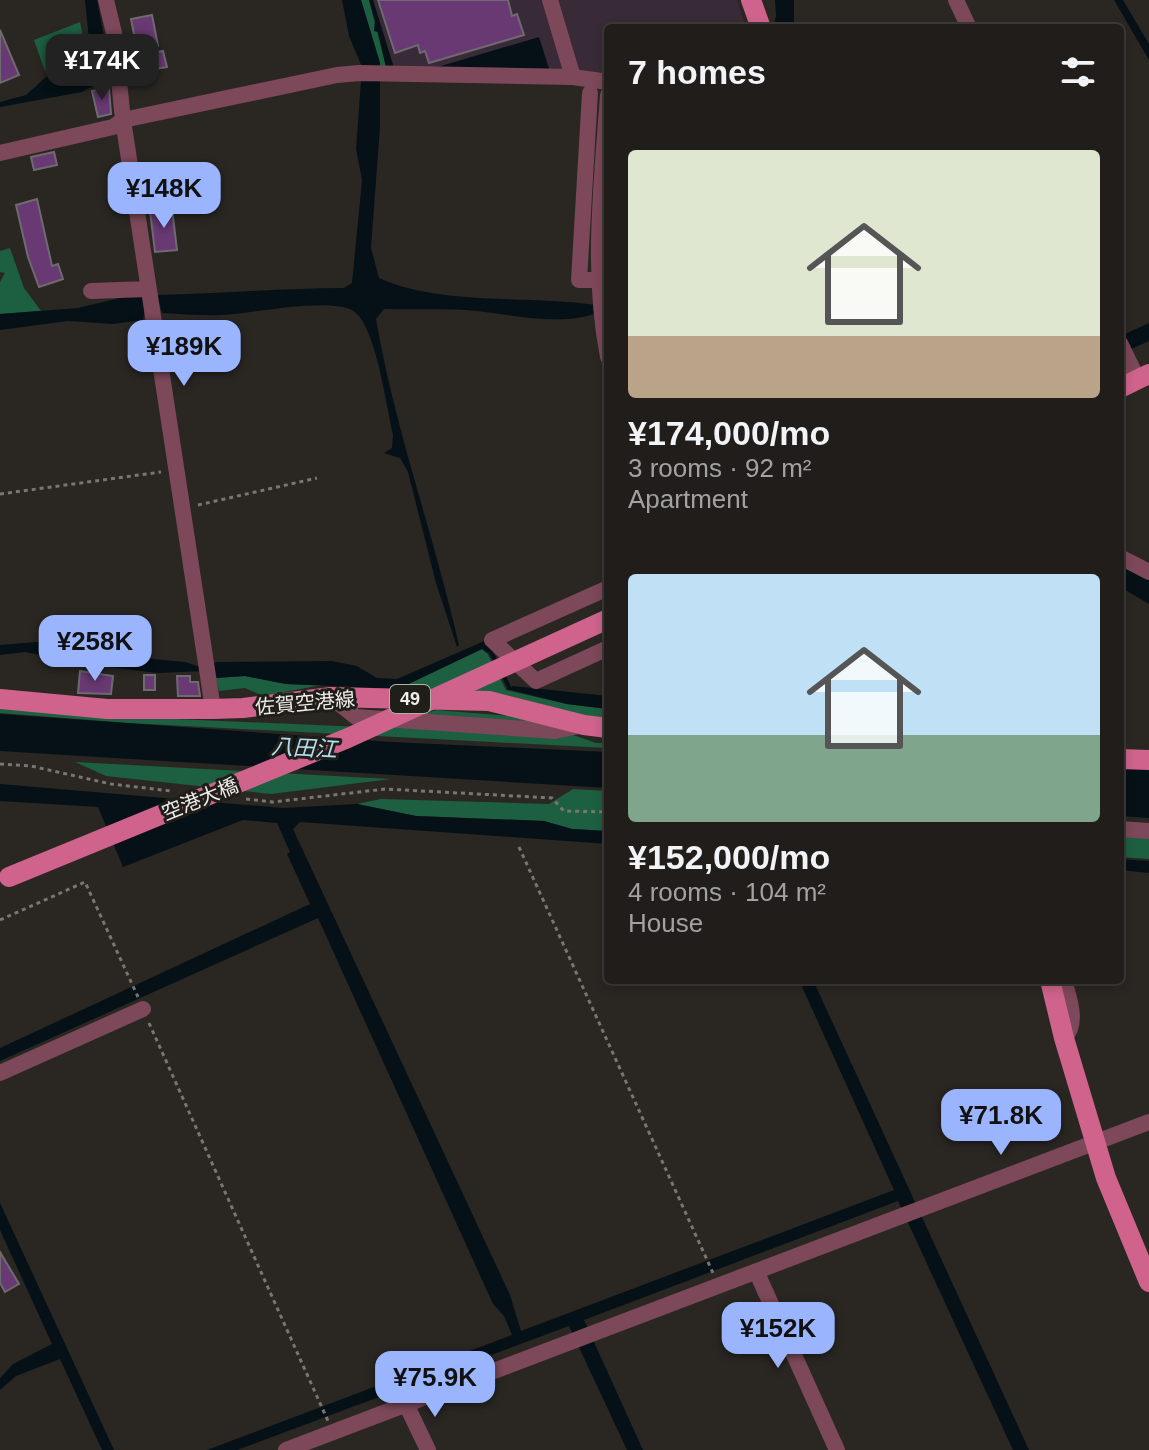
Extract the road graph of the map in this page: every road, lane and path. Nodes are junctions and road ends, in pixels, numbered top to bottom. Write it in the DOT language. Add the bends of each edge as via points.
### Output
graph roads {
  1 [pos="106,0"];
  2 [pos="550,0"];
  3 [pos="751,0"];
  4 [pos="956,0"];
  5 [pos="760,24"];
  6 [pos="967,24"];
  7 [pos="573,77"];
  8 [pos="604,81"];
  9 [pos="590,93"];
  10 [pos="123,120"];
  11 [pos="2,146"];
  12 [pos="604,151"];
  13 [pos="218,193"];
  14 [pos="135,204"];
  15 [pos="603,280"];
  16 [pos="148,289"];
  17 [pos="91,291"];
  18 [pos="604,332"];
  19 [pos="1124,351"];
  20 [pos="1136,381"];
  21 [pos="176,470"];
  22 [pos="317,478"];
  23 [pos="0,494"];
  24 [pos="182,508"];
  25 [pos="1124,559"];
  26 [pos="1149,572"];
  27 [pos="604,590"];
  28 [pos="604,621"];
  29 [pos="604,650"];
  30 [pos="0,699"];
  31 [pos="213,709"];
  32 [pos="604,728"];
  33 [pos="1124,759"];
  34 [pos="1149,760"];
  35 [pos="0,764"];
  36 [pos="170,791"];
  37 [pos="244,799"];
  38 [pos="604,812"];
  39 [pos="1124,829"];
  40 [pos="1149,831"];
  41 [pos="519,847"];
  42 [pos="4,879"];
  43 [pos="0,920"];
  44 [pos="130,980"];
  45 [pos="1051,984"];
  46 [pos="1065,984"];
  47 [pos="143,1009"];
  48 [pos="1064,1038"];
  49 [pos="0,1073"];
  50 [pos="1149,1122"];
  51 [pos="1094,1143"];
  52 [pos="757,1273"];
  53 [pos="714,1276"];
  54 [pos="1149,1282"];
  55 [pos="406,1404"];
  56 [pos="328,1420"];
  57 [pos="286,1450"];
  58 [pos="428,1450"];
  59 [pos="837,1450"];
  1 -- 10 [label="street"];
  2 -- 7 [label="street"];
  3 -- 5 [label="main road"];
  4 -- 6 [label="street"];
  7 -- 8 [label="street"];
  7 -- 10 [label="street" via="359,73"];
  9 -- 15 [label="street" via="579,280"];
  10 -- 11 [label="street" via="113,127"];
  10 -- 14 [label="street"];
  12 -- 15 [label="street" via="597,250"];
  13 -- 14 [label="path"];
  14 -- 16 [label="street"];
  15 -- 18 [label="street"];
  16 -- 17 [label="street"];
  16 -- 21 [label="street"];
  19 -- 20 [label="street"];
  21 -- 23 [label="path"];
  21 -- 24 [label="street"];
  22 -- 24 [label="path"];
  24 -- 31 [label="street"];
  25 -- 26 [label="street"];
  27 -- 29 [label="street" via="492,640 536,681"];
  28 -- 42 [label="main road, 空港大橋 / 49, bridge" via="348,738"];
  30 -- 31 [label="main road, 佐賀空港線 / 49" via="107,709"];
  31 -- 32 [label="main road, 佐賀空港線 / 49" via="331,697 489,701"];
  33 -- 34 [label="main road"];
  35 -- 36 [label="path"];
  37 -- 38 [label="path" via="273,802 385,789 552,798 564,811"];
  39 -- 40 [label="street"];
  41 -- 53 [label="path"];
  43 -- 44 [label="path" via="85,882"];
  45 -- 48 [label="main road"];
  46 -- 48 [label="street" via="1073,1016"];
  47 -- 49 [label="street"];
  47 -- 56 [label="path"];
  48 -- 51 [label="main road"];
  50 -- 51 [label="street"];
  51 -- 52 [label="street"];
  51 -- 54 [label="main road"];
  52 -- 55 [label="street"];
  52 -- 59 [label="street"];
  55 -- 57 [label="street"];
  55 -- 58 [label="street"];
}
